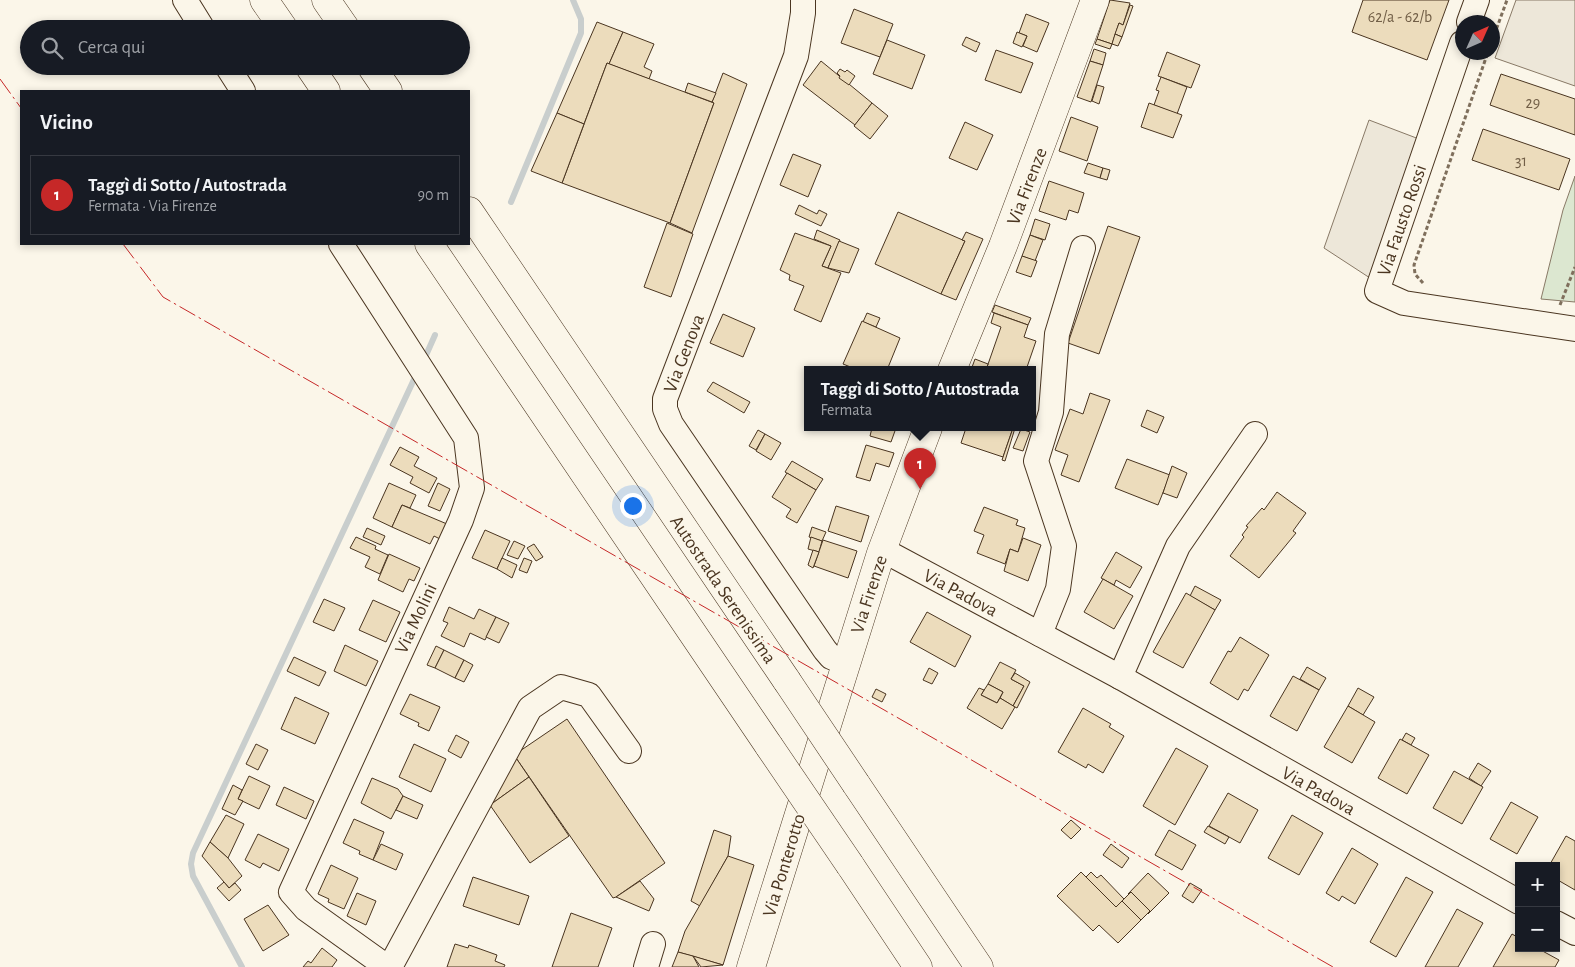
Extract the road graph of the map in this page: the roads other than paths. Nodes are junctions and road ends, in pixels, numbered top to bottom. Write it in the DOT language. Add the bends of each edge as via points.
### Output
graph roads {
  1 [pos="185,0"];
  2 [pos="264,0"];
  3 [pos="326,0"];
  4 [pos="803,0"];
  5 [pos="1096,0"];
  6 [pos="1477,0"];
  7 [pos="1472,15"];
  8 [pos="197,20"];
  9 [pos="278,20"];
  10 [pos="340,20"];
  11 [pos="1456,60"];
  12 [pos="233,75"];
  13 [pos="315,75"];
  14 [pos="377,75"];
  15 [pos="242,90"];
  16 [pos="325,90"];
  17 [pos="387,90"];
  18 [pos="470,212"];
  19 [pos="342,245"];
  20 [pos="430,245"];
  21 [pos="1083,248"];
  22 [pos="1565,327"];
  23 [pos="954,366"];
  24 [pos="927,431"];
  25 [pos="1255,434"];
  26 [pos="881,553"];
  27 [pos="1040,634"];
  28 [pos="846,663"];
  29 [pos="1120,677"];
  30 [pos="629,751"];
  31 [pos="814,762"];
  32 [pos="1515,900"];
  33 [pos="1560,925"];
  34 [pos="1575,933"];
  35 [pos="653,944"];
  36 [pos="388,967"];
  37 [pos="646,967"];
  38 [pos="751,967"];
  39 [pos="918,967"];
  40 [pos="978,967"];
  1 -- 8 [label="street"];
  2 -- 9 [label="main road"];
  3 -- 10 [label="main road"];
  4 -- 28 [label="street, Via Genova" via="804,13 796,56 665,399 665,410 671,424 825,650 831,657"];
  5 -- 23 [label="main road, Via Firenze"];
  6 -- 7 [label="street"];
  11 -- 22 [label="street, Via Fausto Rossi" via="1377,291 1404,303"];
  12 -- 15 [label="street"];
  13 -- 16 [label="main road"];
  14 -- 17 [label="main road"];
  18 -- 40 [label="main road, Autostrada Serenissima, bridge"];
  19 -- 36 [label="street, Via Molini" via="466,438 472,488 291,892 306,909"];
  20 -- 39 [label="main road, bridge"];
  21 -- 27 [label="street" via="1057,334 1051,412 1036,461 1064,546 1058,589"];
  24 -- 26 [label="main road, Via Firenze"];
  25 -- 29 [label="street" via="1178,546"];
  26 -- 27 [label="street, Via Padova" via="894,556"];
  26 -- 28 [label="main road, Via Firenze"];
  27 -- 29 [label="street, Via Padova"];
  28 -- 31 [label="main road, Via Firenze"];
  29 -- 32 [label="street, Via Padova"];
  30 -- 36 [label="street" via="589,695 561,687 530,708"];
  31 -- 38 [label="main road, Via Ponterotto"];
  33 -- 34 [label="street"];
  35 -- 37 [label="street"];
}
